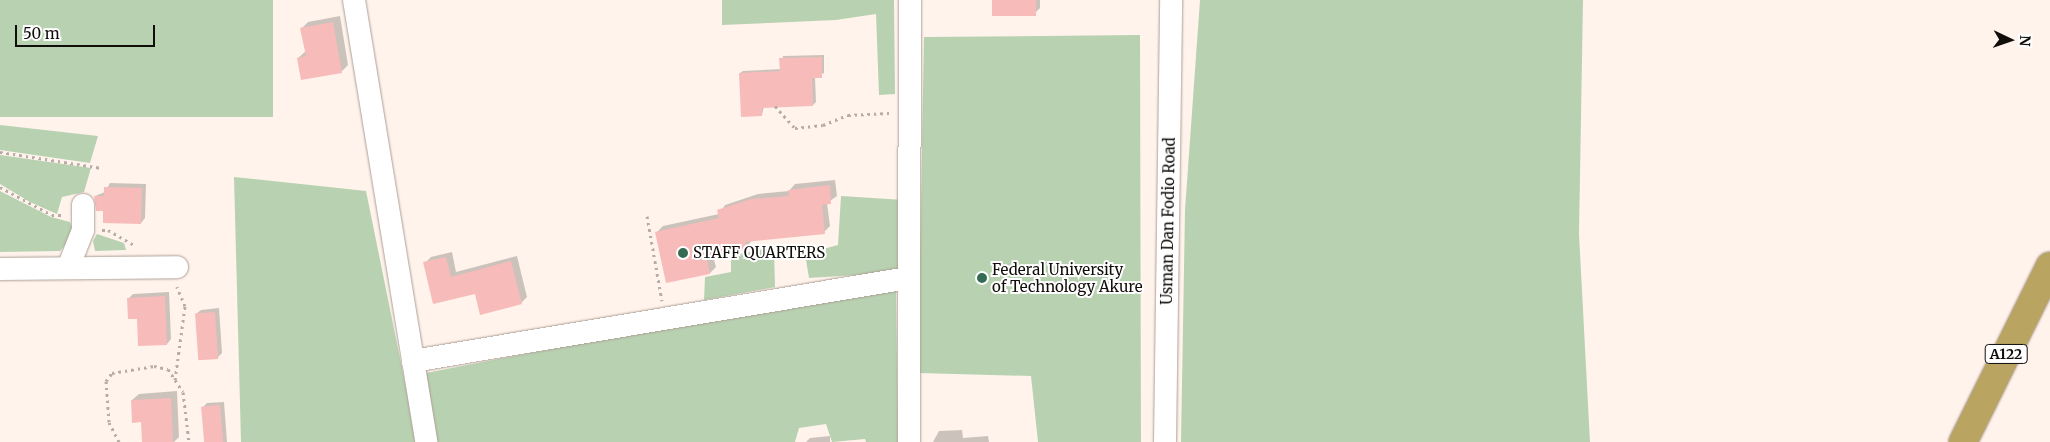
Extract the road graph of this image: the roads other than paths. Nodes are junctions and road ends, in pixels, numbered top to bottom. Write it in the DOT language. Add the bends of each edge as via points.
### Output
graph roads {
  1 [pos="354,0"];
  2 [pos="910,0"];
  3 [pos="1171,0"];
  4 [pos="83,205"];
  5 [pos="2050,266"];
  6 [pos="177,267"];
  7 [pos="68,268"];
  8 [pos="0,269"];
  9 [pos="908,278"];
  10 [pos="413,361"];
  11 [pos="426,442"];
  12 [pos="909,442"];
  13 [pos="1165,442"];
  14 [pos="1963,442"];
  1 -- 10 [label="street"];
  2 -- 9 [label="street"];
  3 -- 13 [label="street, Usman Dan Fodio Road"];
  4 -- 7 [label="street" via="83,230"];
  5 -- 14 [label="highway, A122"];
  6 -- 7 [label="street"];
  7 -- 8 [label="street"];
  9 -- 10 [label="street"];
  9 -- 12 [label="street"];
  10 -- 11 [label="street"];
}
